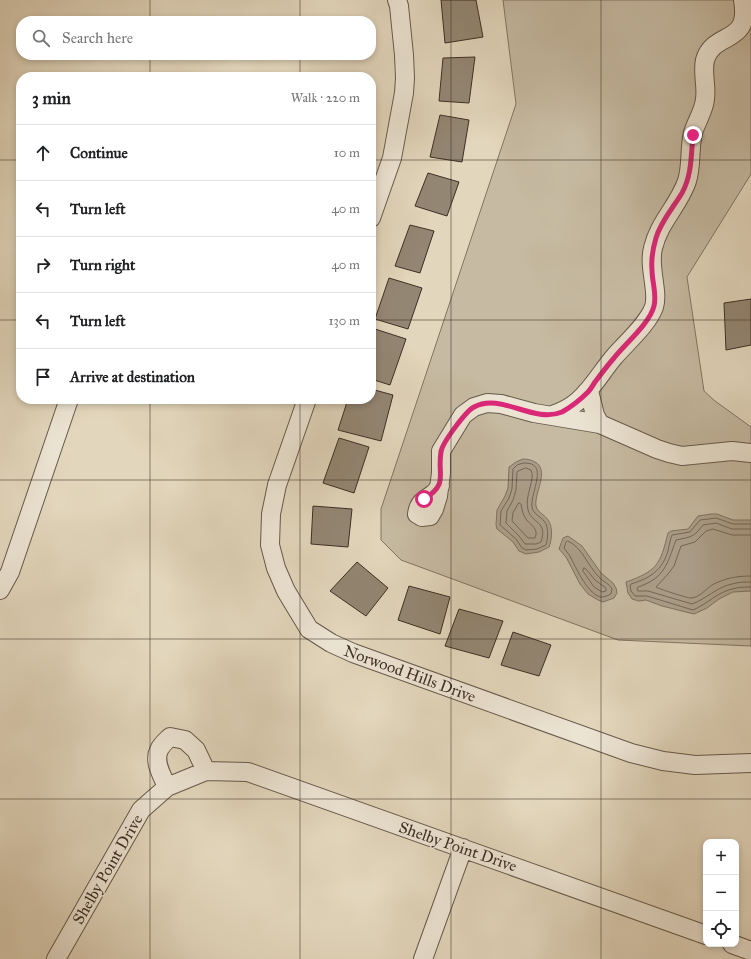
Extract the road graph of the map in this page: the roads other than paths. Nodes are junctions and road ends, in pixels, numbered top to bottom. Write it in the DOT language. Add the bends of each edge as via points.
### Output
graph roads {
  1 [pos="397,0"];
  2 [pos="743,0"];
  3 [pos="376,204"];
  4 [pos="589,391"];
  5 [pos="68,404"];
  6 [pos="305,404"];
  7 [pos="552,415"];
  8 [pos="600,424"];
  9 [pos="751,452"];
  10 [pos="440,486"];
  11 [pos="0,590"];
  12 [pos="751,763"];
  13 [pos="206,771"];
  14 [pos="168,787"];
  15 [pos="463,848"];
  16 [pos="703,933"];
  17 [pos="739,947"];
  18 [pos="751,951"];
  19 [pos="56,959"];
  20 [pos="423,959"];
  1 -- 3 [label="street" via="404,55 404,93 392,158"];
  2 -- 4 [label="street" via="744,20 740,30 720,41 706,59 706,97 693,135 691,167 682,193 658,232 652,248 654,308"];
  4 -- 7 [label="street" via="577,402"];
  4 -- 8 [label="street"];
  5 -- 11 [label="street" via="10,572"];
  6 -- 12 [label="street, Norwood Hills Drive" via="277,485 271,514 270,545 286,591 309,629 354,653 631,753 694,766"];
  7 -- 8 [label="street"];
  7 -- 10 [label="street" via="501,404 487,403 474,406 463,415 441,450"];
  8 -- 9 [label="street" via="657,449 682,456 732,451"];
  13 -- 14 [label="street, Shelby Point Drive"];
  13 -- 14 [label="street" via="196,750 185,740 170,737 159,749 157,757 158,766"];
  13 -- 15 [label="street, Shelby Point Drive" via="248,772"];
  14 -- 19 [label="street, Shelby Point Drive" via="137,816"];
  15 -- 16 [label="street, Shelby Point Drive"];
  15 -- 20 [label="street"];
  17 -- 18 [label="street"];
}
